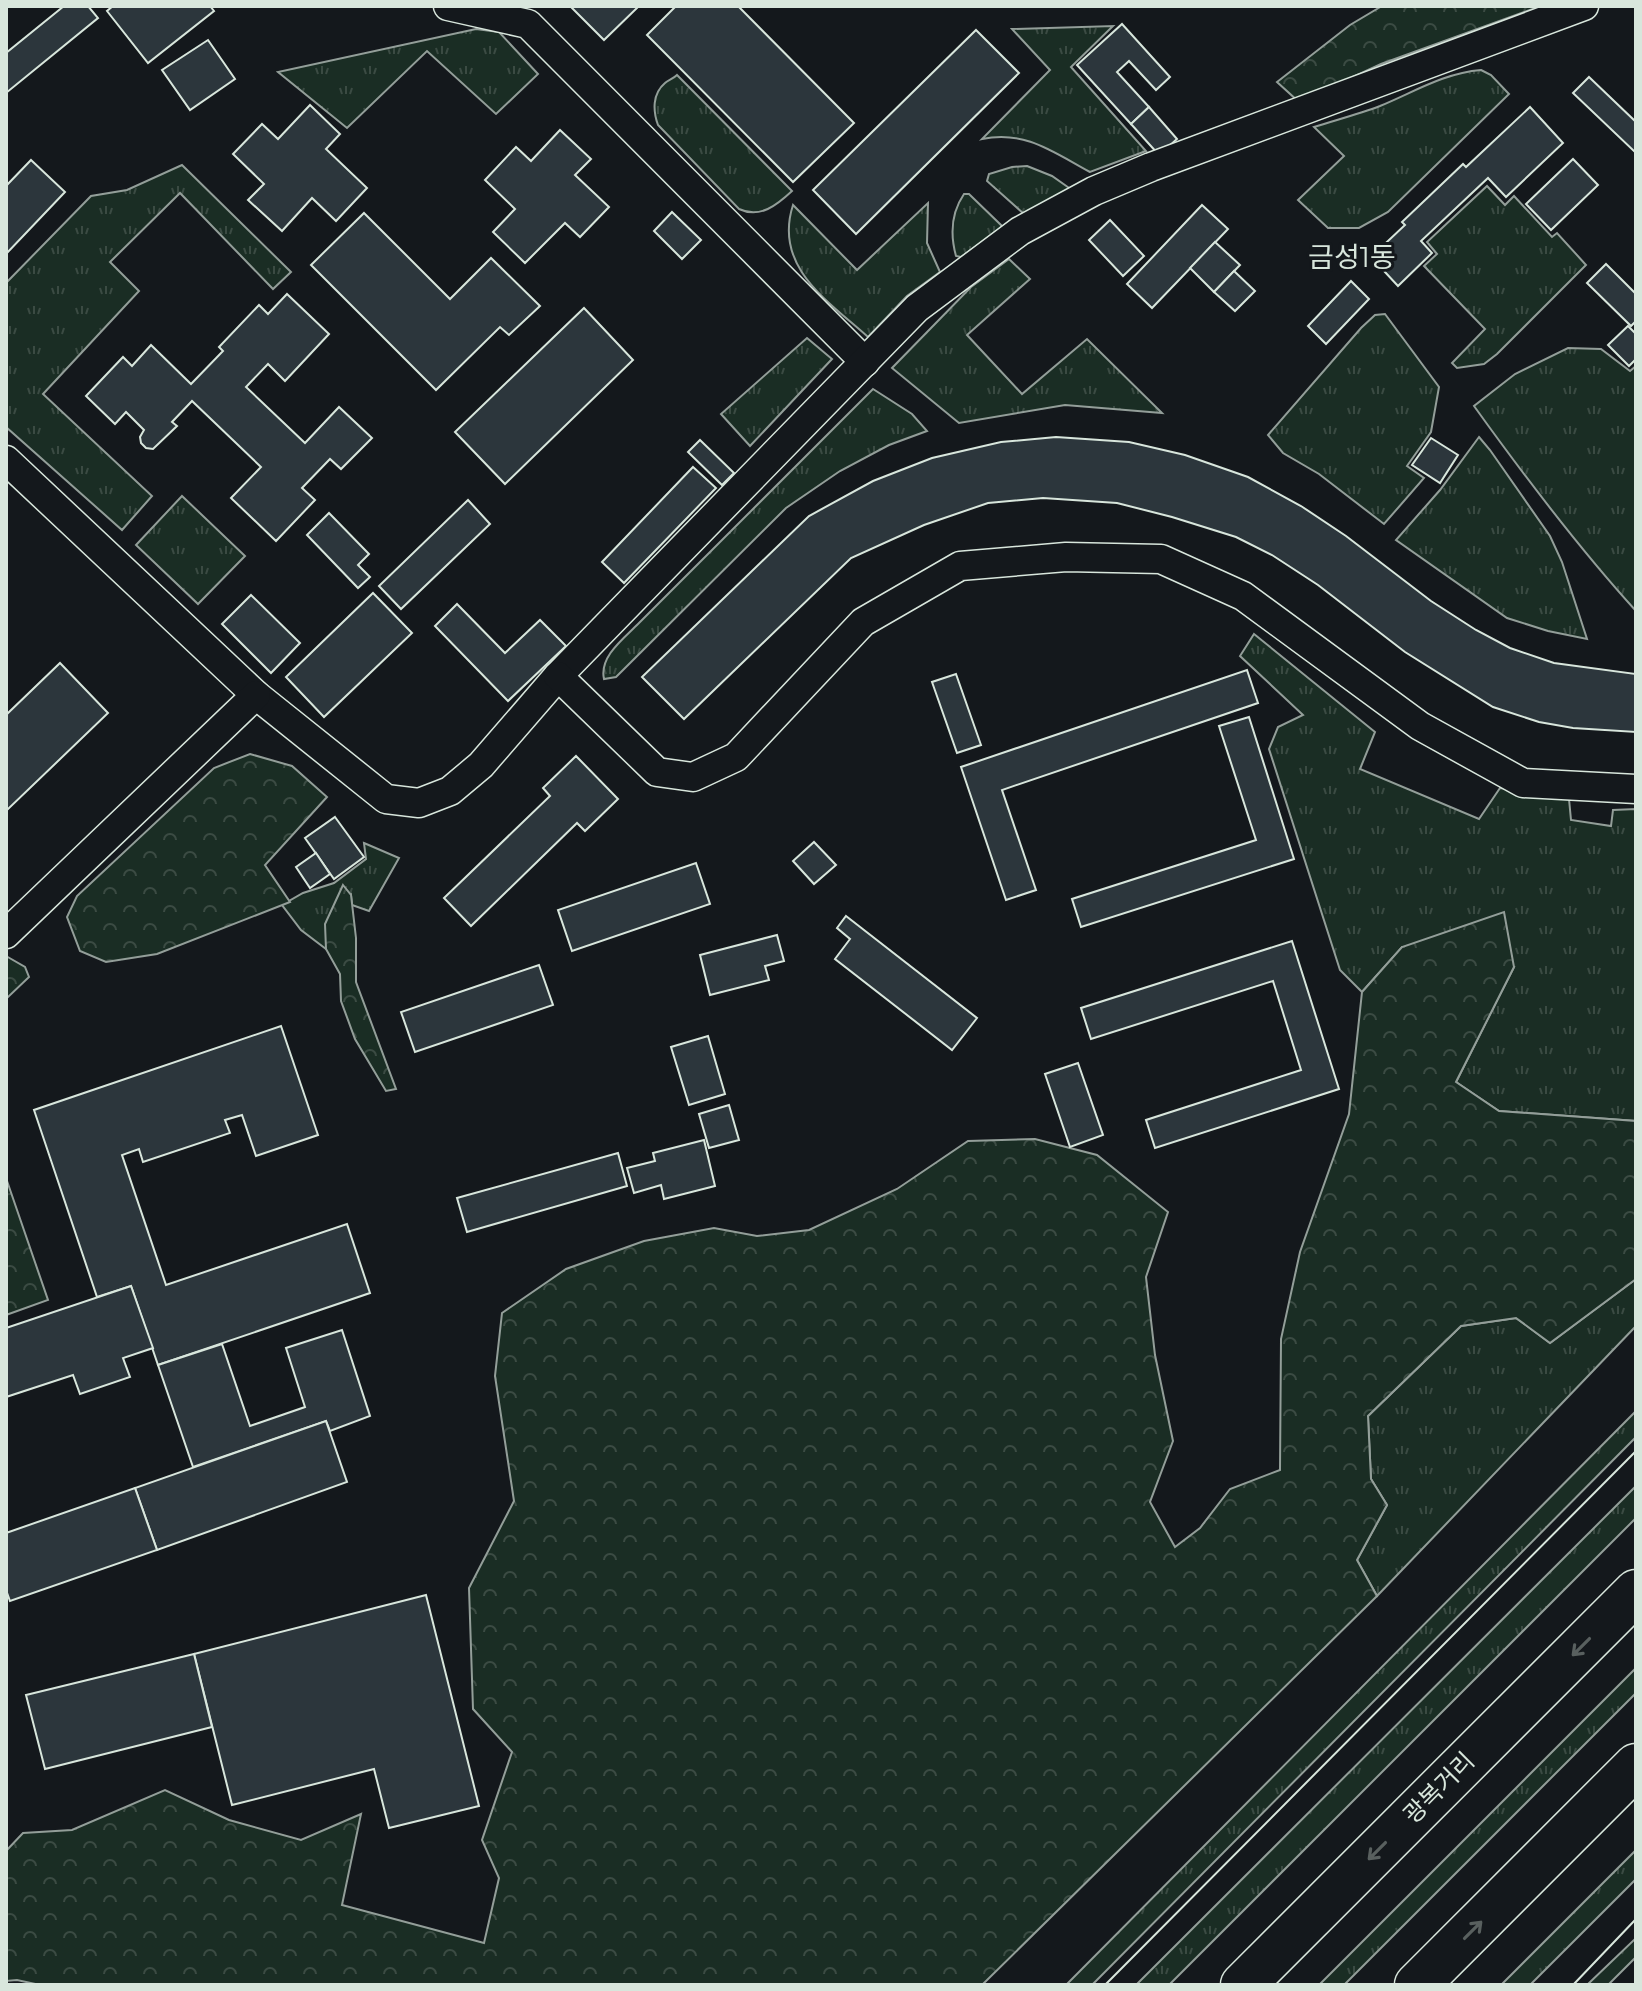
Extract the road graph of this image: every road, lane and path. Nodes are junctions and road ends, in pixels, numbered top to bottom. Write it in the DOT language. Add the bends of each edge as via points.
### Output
graph roads {
  1 [pos="448,6"];
  2 [pos="1584,6"];
  3 [pos="865,362"];
  4 [pos="6,460"];
  5 [pos="558,676"];
  6 [pos="256,695"];
  7 [pos="1636,789"];
  8 [pos="6,934"];
  9 [pos="1636,1592"];
  10 [pos="1636,1766"];
  11 [pos="1243,1985"];
  12 [pos="1417,1985"];
  1 -- 3 [label="street" via="528,24"];
  2 -- 3 [label="street" via="1094,191 1020,231 946,286"];
  3 -- 5 [label="street"];
  4 -- 6 [label="street"];
  5 -- 6 [label="street" via="481,765 450,791 419,803 386,799"];
  5 -- 7 [label="street" via="657,772 693,777 736,757 863,622 960,566 1066,557 1161,559 1243,596 1420,726 1523,783"];
  6 -- 8 [label="street"];
  9 -- 11 [label="highway, 광복거리, one-way"];
  12 -- 10 [label="highway, one-way"];
}
